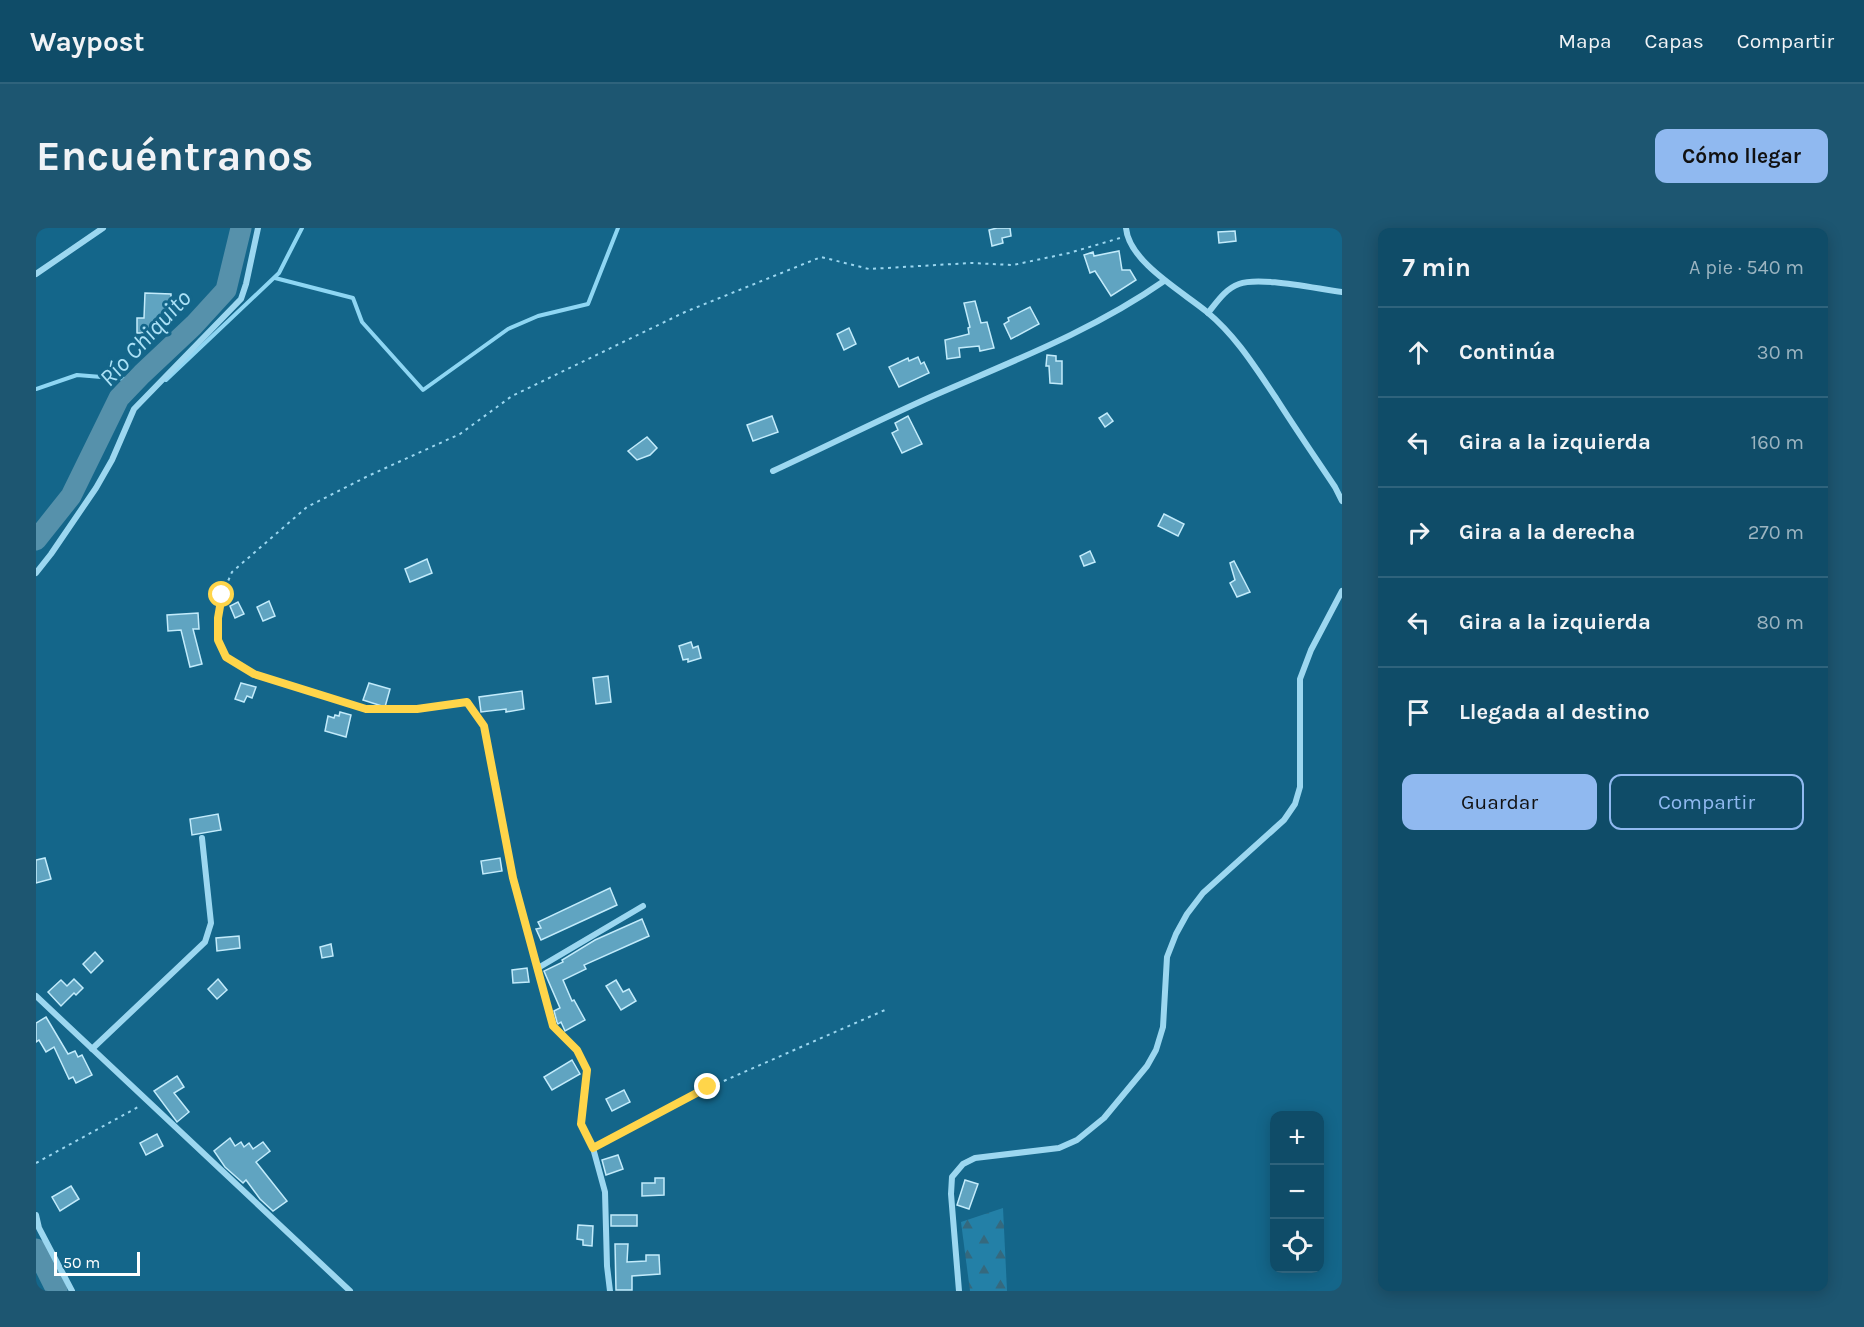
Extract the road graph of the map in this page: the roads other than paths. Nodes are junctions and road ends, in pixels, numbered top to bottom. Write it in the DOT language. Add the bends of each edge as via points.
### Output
graph roads {
  1 [pos="103,228"];
  2 [pos="258,228"];
  3 [pos="1125,228"];
  4 [pos="36,274"];
  5 [pos="1164,281"];
  6 [pos="1342,292"];
  7 [pos="1208,313"];
  8 [pos="773,471"];
  9 [pos="1342,501"];
  10 [pos="36,573"];
  11 [pos="1342,591"];
  12 [pos="467,702"];
  13 [pos="202,838"];
  14 [pos="643,906"];
  15 [pos="538,968"];
  16 [pos="36,996"];
  17 [pos="92,1049"];
  18 [pos="708,1087"];
  19 [pos="593,1148"];
  20 [pos="36,1215"];
  21 [pos="72,1291"];
  22 [pos="350,1291"];
  23 [pos="610,1291"];
  24 [pos="959,1291"];
  1 -- 4 [label="street"];
  2 -- 10 [label="street" via="241,298 134,409 96,489"];
  3 -- 5 [label="street" via="1126,236 1144,261"];
  5 -- 7 [label="street"];
  5 -- 8 [label="street" via="1128,305 1034,352"];
  6 -- 7 [label="street" via="1248,282 1228,290"];
  7 -- 9 [label="street" via="1242,348"];
  11 -- 24 [label="street" via="1300,679 1300,787 1295,804 1284,820 1203,893 1187,914 1167,957 1163,1027 1156,1050 1104,1118 1077,1140 1059,1148 975,1158 963,1164 952,1178"];
  12 -- 15 [label="street" via="484,726 513,878"];
  13 -- 17 [label="street" via="211,923 205,942"];
  14 -- 15 [label="street"];
  15 -- 19 [label="street" via="553,1026 577,1050 587,1070 581,1124"];
  16 -- 17 [label="street"];
  17 -- 22 [label="street"];
  18 -- 19 [label="street"];
  19 -- 23 [label="street" via="605,1192"];
  20 -- 21 [label="street"];
}
